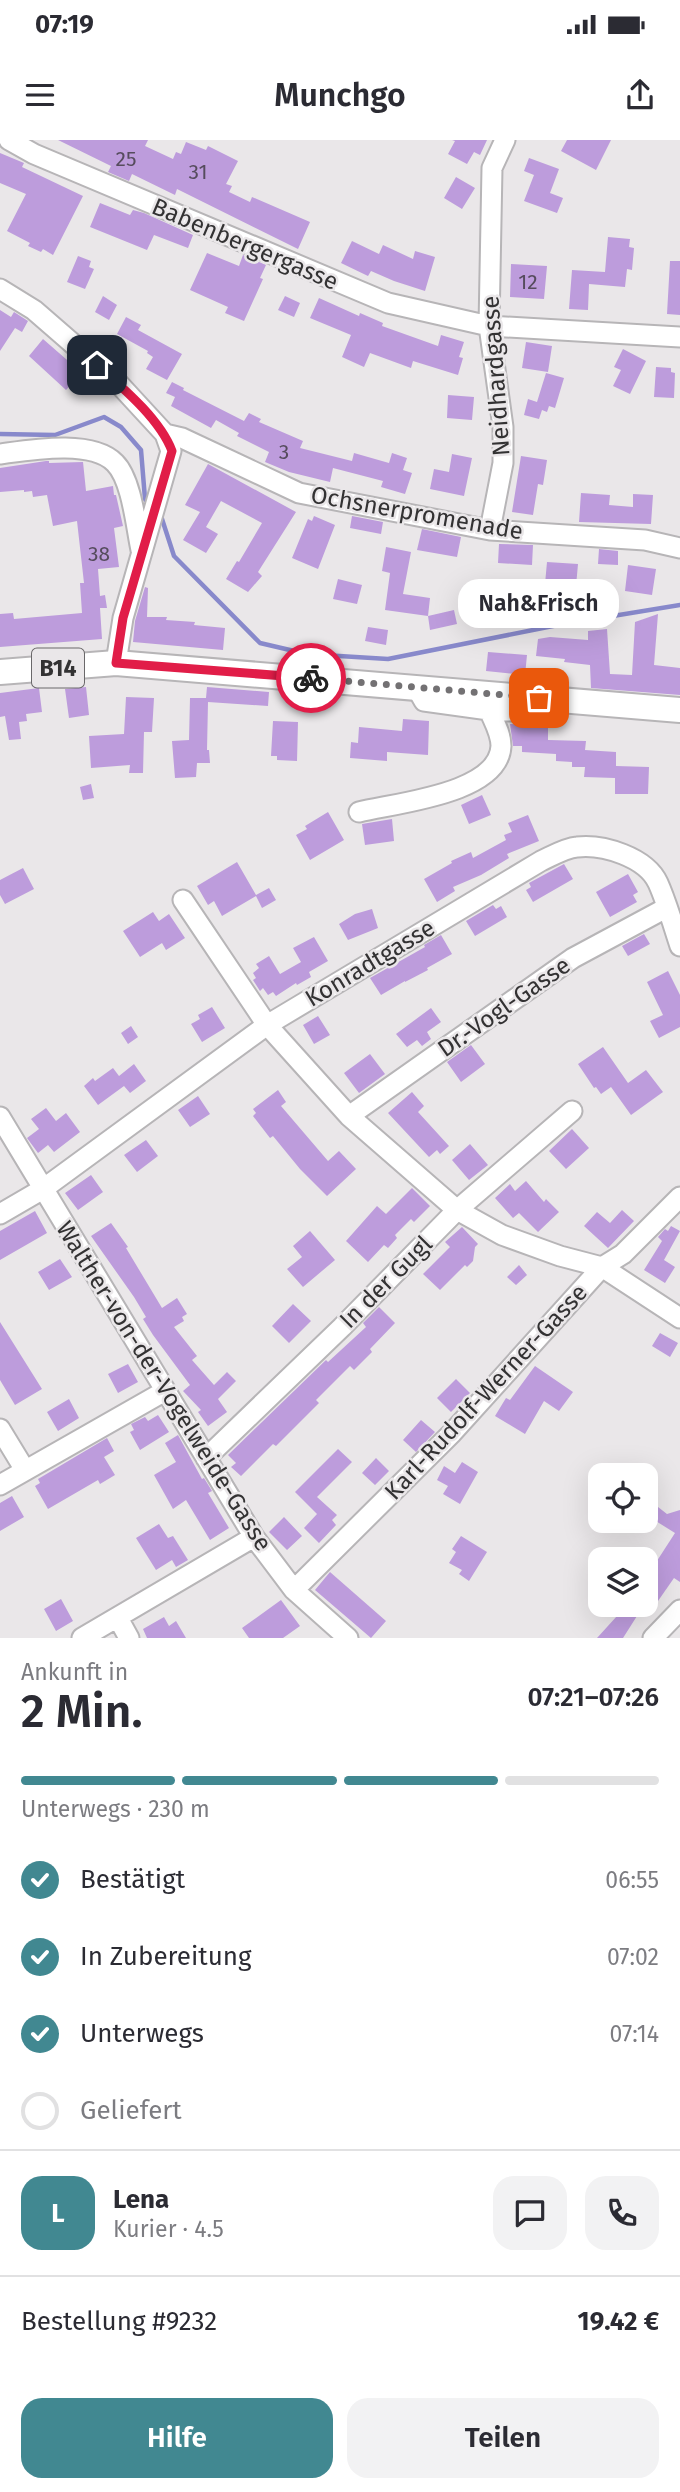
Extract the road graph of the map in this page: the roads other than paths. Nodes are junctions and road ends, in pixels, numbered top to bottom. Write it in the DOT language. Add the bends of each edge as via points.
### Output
graph roads {
  1 [pos="9,140"];
  2 [pos="505,140"];
  3 [pos="0,289"];
  4 [pos="489,326"];
  5 [pos="680,337"];
  6 [pos="165,434"];
  7 [pos="0,454"];
  8 [pos="490,530"];
  9 [pos="680,548"];
  10 [pos="142,551"];
  11 [pos="116,663"];
  12 [pos="0,672"];
  13 [pos="416,687"];
  14 [pos="539,698"];
  15 [pos="489,710"];
  16 [pos="680,710"];
  17 [pos="359,813"];
  18 [pos="183,900"];
  19 [pos="666,908"];
  20 [pos="680,946"];
  21 [pos="267,1025"];
  22 [pos="572,1111"];
  23 [pos="349,1116"];
  24 [pos="0,1117"];
  25 [pos="43,1189"];
  26 [pos="680,1197"];
  27 [pos="457,1210"];
  28 [pos="0,1214"];
  29 [pos="602,1267"];
  30 [pos="680,1318"];
  31 [pos="165,1391"];
  32 [pos="0,1429"];
  33 [pos="206,1458"];
  34 [pos="25,1470"];
  35 [pos="0,1485"];
  36 [pos="254,1537"];
  37 [pos="294,1590"];
  38 [pos="680,1610"];
  39 [pos="118,1618"];
  40 [pos="82,1638"];
  41 [pos="129,1638"];
  42 [pos="348,1638"];
  43 [pos="653,1638"];
  1 -- 4 [label="street, Babenbergergasse" via="388,303"];
  2 -- 4 [label="street, Neidhardgasse" via="492,168"];
  3 -- 6 [label="street" via="34,310 76,346"];
  4 -- 5 [label="street, Babenbergergasse"];
  4 -- 8 [label="street, Neidhardgasse" via="503,427 503,463"];
  6 -- 8 [label="street, Ochsnerpromenade" via="299,493"];
  6 -- 10 [label="street" via="172,451"];
  7 -- 10 [label="street" via="42,448 88,449 115,462 127,484"];
  8 -- 9 [label="street, Ochsnerpromenade" via="645,540"];
  10 -- 11 [label="street"];
  11 -- 12 [label="main road, B14"];
  11 -- 13 [label="main road, B14"];
  13 -- 14 [label="main road, B14"];
  13 -- 15 [label="street" via="424,701"];
  14 -- 15 [label="street" via="520,711"];
  14 -- 16 [label="main road, B14"];
  15 -- 17 [label="street" via="501,747 498,760 480,778 430,798"];
  18 -- 21 [label="street"];
  19 -- 20 [label="street, Konradtgasse"];
  19 -- 21 [label="street, Konradtgasse" via="657,881 642,865 608,849 574,846 541,861"];
  19 -- 23 [label="street, Dr.-Vogl-Gasse" via="573,958"];
  21 -- 23 [label="street"];
  21 -- 25 [label="street, Konradtgasse"];
  22 -- 27 [label="street, In der Gugl"];
  23 -- 27 [label="street"];
  24 -- 25 [label="street, Walther-von-der-Vogelweide-Gasse"];
  25 -- 28 [label="street, Konradtgasse"];
  25 -- 31 [label="street, Walther-von-der-Vogelweide-Gasse"];
  26 -- 29 [label="street, Karl-Rudolf-Werner-Gasse" via="622,1254"];
  27 -- 29 [label="street" via="502,1235"];
  27 -- 33 [label="street, In der Gugl"];
  29 -- 30 [label="street"];
  29 -- 37 [label="street, Karl-Rudolf-Werner-Gasse" via="452,1433"];
  31 -- 33 [label="street, Walther-von-der-Vogelweide-Gasse"];
  31 -- 34 [label="street"];
  32 -- 34 [label="street"];
  33 -- 36 [label="street, Walther-von-der-Vogelweide-Gasse"];
  34 -- 35 [label="street"];
  36 -- 37 [label="street, Walther-von-der-Vogelweide-Gasse"];
  36 -- 39 [label="street"];
  37 -- 42 [label="street, Walther-von-der-Vogelweide-Gasse"];
  38 -- 43 [label="street"];
  39 -- 40 [label="street"];
  39 -- 41 [label="street"];
}
